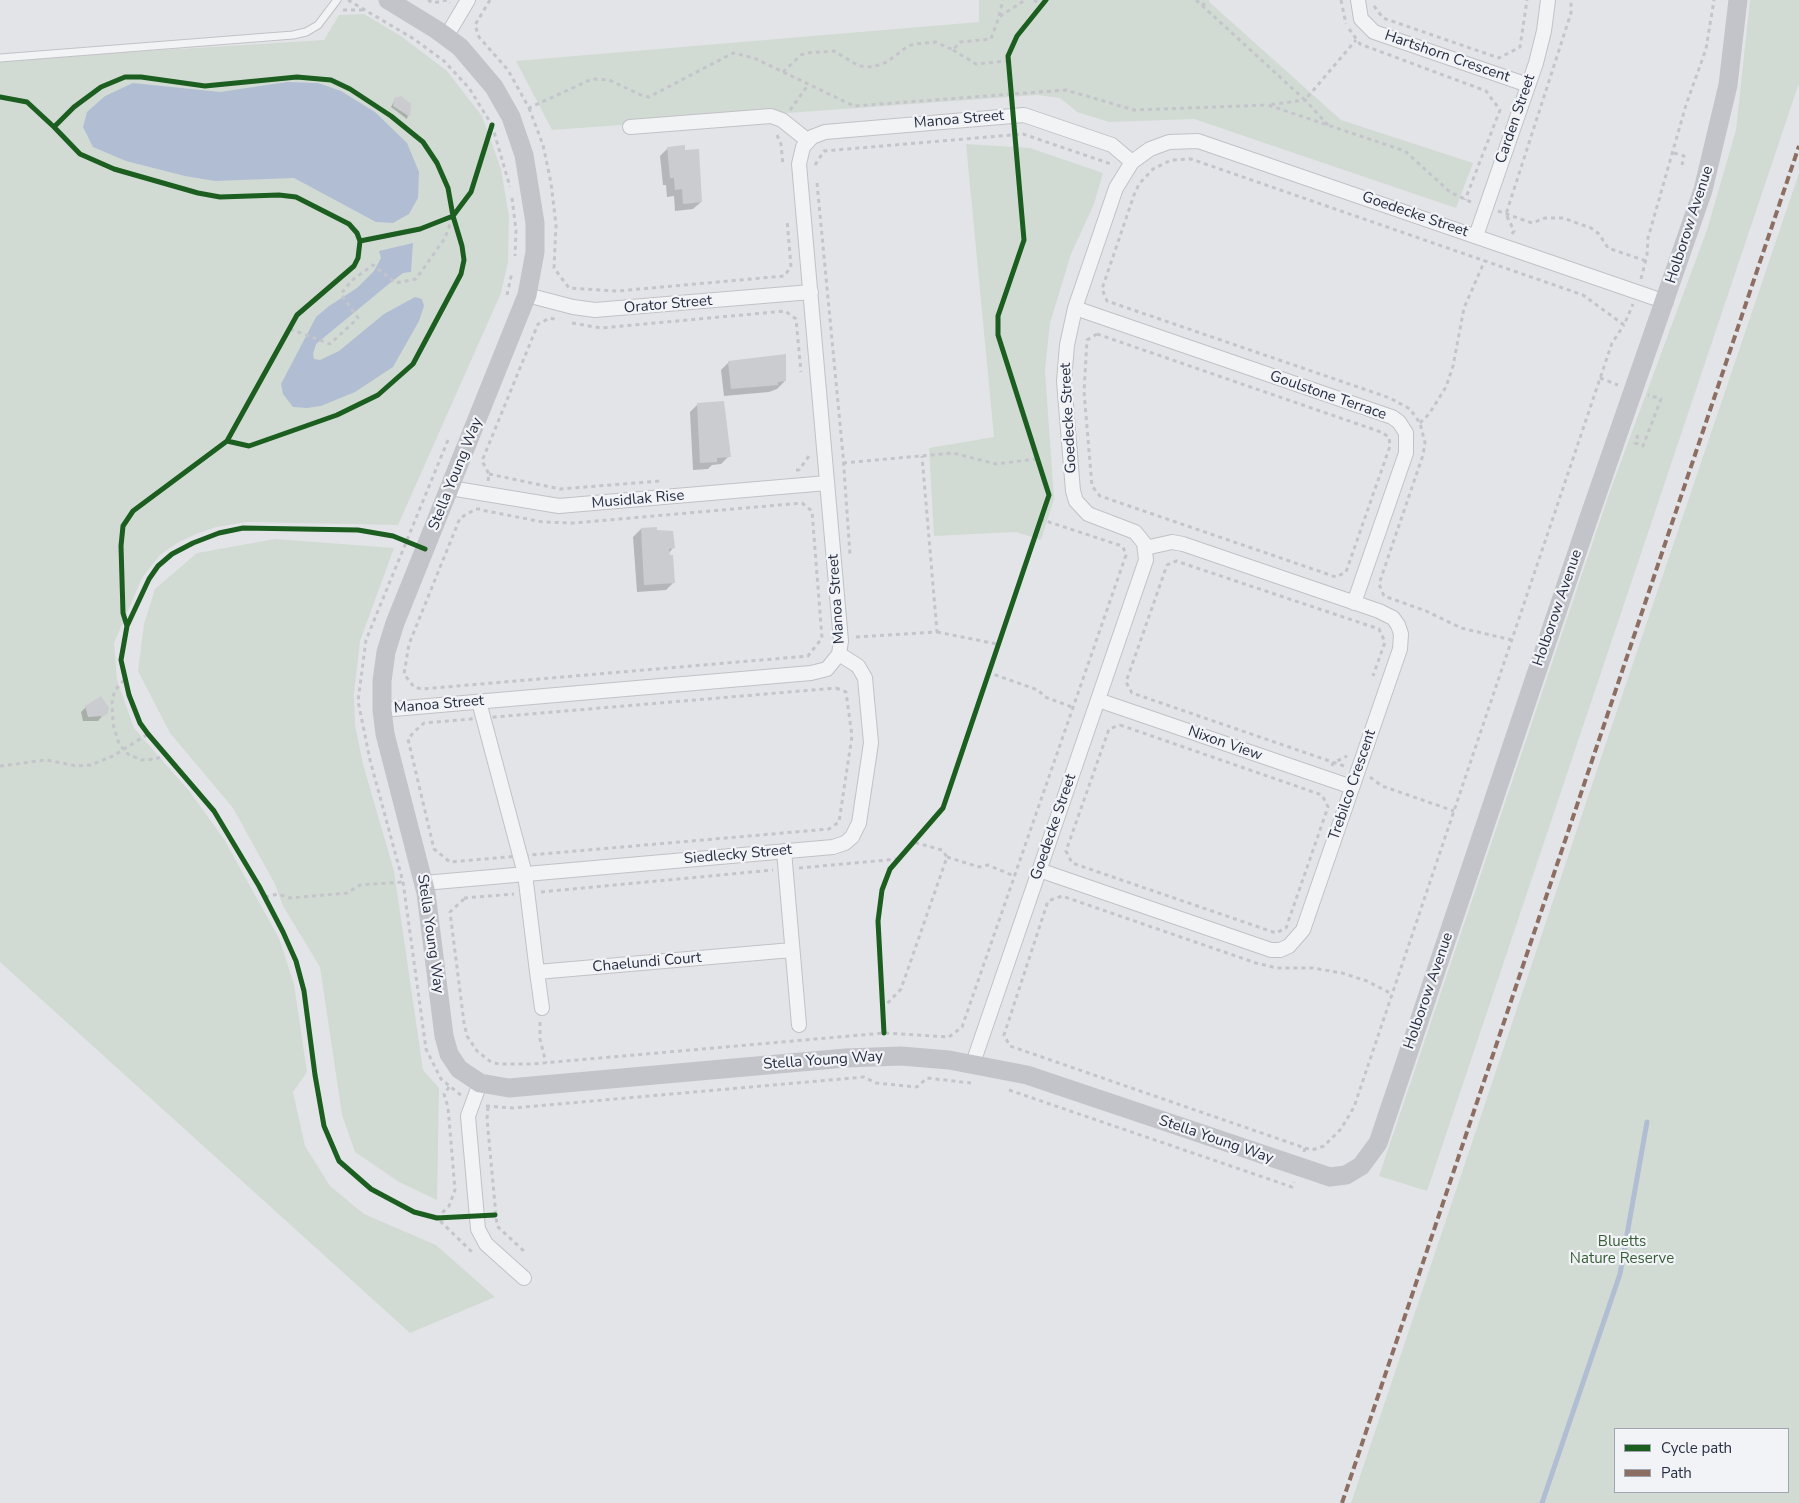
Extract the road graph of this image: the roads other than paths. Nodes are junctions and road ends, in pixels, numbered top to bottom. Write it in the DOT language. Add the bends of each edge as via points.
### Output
graph roads {
  1 [pos="337,0"];
  2 [pos="388,0"];
  3 [pos="468,0"];
  4 [pos="1358,0"];
  5 [pos="1548,0"];
  6 [pos="1738,0"];
  7 [pos="446,37"];
  8 [pos="0,58"];
  9 [pos="1528,86"];
  10 [pos="630,128"];
  11 [pos="807,140"];
  12 [pos="1129,166"];
  13 [pos="1476,236"];
  14 [pos="811,292"];
  15 [pos="527,295"];
  16 [pos="1666,302"];
  17 [pos="1075,308"];
  18 [pos="827,484"];
  19 [pos="450,488"];
  20 [pos="1145,548"];
  21 [pos="1354,603"];
  22 [pos="839,654"];
  23 [pos="1098,700"];
  24 [pos="479,702"];
  25 [pos="382,710"];
  26 [pos="1352,787"];
  27 [pos="784,851"];
  28 [pos="1039,870"];
  29 [pos="525,874"];
  30 [pos="424,883"];
  31 [pos="792,950"];
  32 [pos="538,972"];
  33 [pos="542,1008"];
  34 [pos="799,1025"];
  35 [pos="973,1063"];
  36 [pos="480,1083"];
  37 [pos="1322,1176"];
  38 [pos="524,1278"];
  1 -- 8 [label="lane" via="318,25 293,35"];
  2 -- 7 [label="street, Stella Young Way"];
  3 -- 7 [label="street"];
  4 -- 9 [label="street, Hartshorn Crescent" via="1361,19 1374,32"];
  5 -- 9 [label="street, Carden Street" via="1542,39"];
  6 -- 16 [label="street, Holborow Avenue" via="1728,84 1715,146"];
  7 -- 15 [label="street, Stella Young Way" via="484,72 510,118 526,164 536,252"];
  9 -- 13 [label="street, Carden Street"];
  10 -- 11 [label="street" via="766,116 782,120"];
  11 -- 12 [label="street, Manoa Street" via="825,132 1030,116 1106,142 1118,149"];
  11 -- 14 [label="street, Manoa Street" via="799,159"];
  12 -- 13 [label="street, Goedecke Street" via="1150,149 1169,142 1198,141"];
  12 -- 17 [label="street, Goedecke Street" via="1116,188"];
  13 -- 16 [label="street, Goedecke Street"];
  14 -- 15 [label="street, Orator Street" via="595,310"];
  14 -- 18 [label="street, Manoa Street"];
  15 -- 19 [label="street, Stella Young Way"];
  16 -- 37 [label="street, Holborow Avenue" via="1587,523 1378,1143 1368,1160 1354,1171 1338,1177"];
  17 -- 20 [label="street, Goedecke Street" via="1064,381 1074,496 1088,514 1135,532"];
  17 -- 21 [label="street, Goulstone Terrace" via="1399,422 1406,433 1406,453"];
  18 -- 19 [label="street, Musidlak Rise" via="559,506"];
  18 -- 22 [label="street, Manoa Street" via="841,637"];
  19 -- 25 [label="street, Stella Young Way" via="386,652"];
  20 -- 21 [label="street, Trebilco Crescent" via="1172,542 1183,544"];
  20 -- 23 [label="street, Goedecke Street" via="1145,564"];
  21 -- 26 [label="street, Trebilco Crescent" via="1393,618 1401,639"];
  22 -- 24 [label="street, Manoa Street" via="831,666 819,672"];
  22 -- 27 [label="street, Siedlecky Street" via="858,666 866,683 870,754 858,823 852,837 841,845"];
  23 -- 26 [label="street, Nixon View"];
  23 -- 28 [label="street, Goedecke Street"];
  24 -- 25 [label="street, Manoa Street"];
  24 -- 29 [label="street"];
  25 -- 30 [label="street, Stella Young Way" via="388,746"];
  26 -- 28 [label="street, Trebilco Crescent" via="1303,930 1293,943 1280,950 1266,948"];
  27 -- 29 [label="street, Siedlecky Street"];
  27 -- 31 [label="street"];
  28 -- 35 [label="street, Goedecke Street"];
  29 -- 30 [label="street, Siedlecky Street"];
  29 -- 32 [label="street"];
  30 -- 36 [label="street, Stella Young Way" via="446,1045 459,1069"];
  31 -- 32 [label="street, Chaelundi Court"];
  31 -- 34 [label="street"];
  32 -- 33 [label="street"];
  35 -- 36 [label="street, Stella Young Way" via="874,1056 510,1088"];
  35 -- 37 [label="street, Stella Young Way" via="1045,1081"];
  36 -- 38 [label="street" via="468,1120 478,1229 484,1241"];
}
